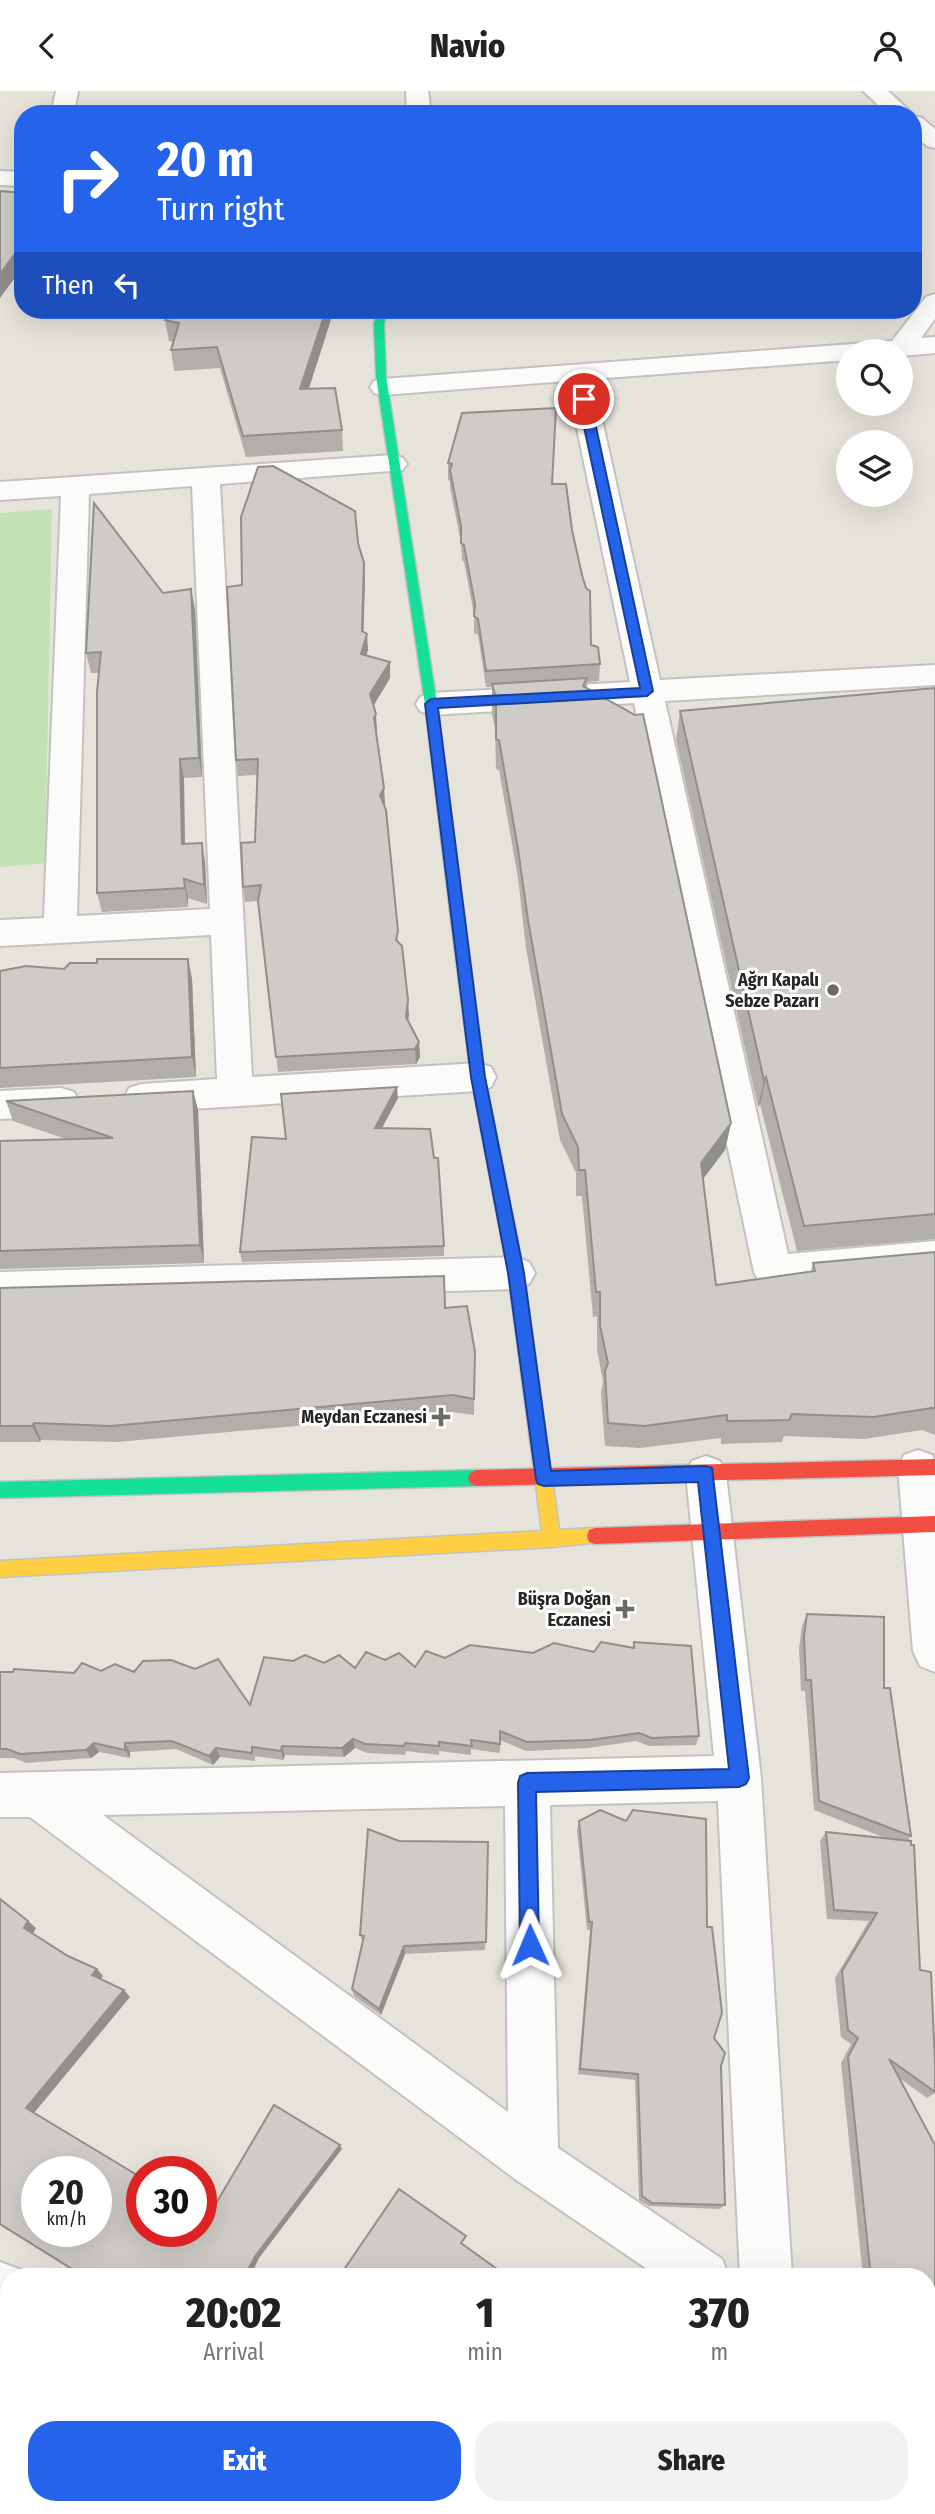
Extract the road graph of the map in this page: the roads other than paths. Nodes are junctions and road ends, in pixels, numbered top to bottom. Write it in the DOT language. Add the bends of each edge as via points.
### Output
graph roads {
  1 [pos="874,91"];
  2 [pos="891,105"];
  3 [pos="935,302"];
  4 [pos="380,319"];
  5 [pos="907,339"];
  6 [pos="935,345"];
  7 [pos="913,347"];
  8 [pos="836,353"];
  9 [pos="578,372"];
  10 [pos="383,387"];
  11 [pos="393,464"];
  12 [pos="206,477"];
  13 [pos="75,486"];
  14 [pos="0,491"];
  15 [pos="935,675"];
  16 [pos="647,691"];
  17 [pos="431,704"];
  18 [pos="229,921"];
  19 [pos="60,929"];
  20 [pos="0,933"];
  21 [pos="478,1077"];
  22 [pos="235,1093"];
  23 [pos="0,1105"];
  24 [pos="935,1258"];
  25 [pos="516,1273"];
  26 [pos="0,1288"];
  27 [pos="926,1468"];
  28 [pos="706,1474"];
  29 [pos="544,1479"];
  30 [pos="0,1490"];
  31 [pos="929,1524"];
  32 [pos="711,1530"];
  33 [pos="552,1539"];
  34 [pos="0,1569"];
  35 [pos="935,1651"];
  36 [pos="739,1778"];
  37 [pos="527,1783"];
  38 [pos="17,1794"];
  39 [pos="533,2161"];
  40 [pos="692,2268"];
  41 [pos="766,2268"];
  1 -- 2 [label="street"];
  3 -- 5 [label="street"];
  4 -- 10 [label="street"];
  6 -- 7 [label="street"];
  8 -- 9 [label="street"];
  9 -- 10 [label="street"];
  9 -- 16 [label="street"];
  10 -- 11 [label="street"];
  11 -- 12 [label="street"];
  11 -- 17 [label="street"];
  12 -- 13 [label="street"];
  12 -- 18 [label="street"];
  13 -- 14 [label="street"];
  13 -- 19 [label="street"];
  15 -- 16 [label="street"];
  16 -- 17 [label="street"];
  16 -- 24 [label="street" via="773,1272"];
  17 -- 21 [label="street"];
  18 -- 19 [label="street"];
  18 -- 22 [label="street"];
  19 -- 20 [label="street"];
  21 -- 22 [label="street"];
  21 -- 25 [label="street"];
  22 -- 23 [label="street"];
  25 -- 26 [label="street"];
  25 -- 29 [label="street"];
  27 -- 28 [label="street"];
  27 -- 31 [label="street"];
  28 -- 29 [label="street"];
  28 -- 32 [label="street"];
  29 -- 30 [label="street"];
  29 -- 33 [label="street"];
  31 -- 32 [label="street"];
  31 -- 35 [label="street"];
  32 -- 33 [label="street"];
  32 -- 36 [label="street"];
  33 -- 34 [label="street"];
  36 -- 37 [label="street"];
  36 -- 41 [label="street"];
  37 -- 38 [label="street"];
  37 -- 39 [label="street"];
  38 -- 39 [label="street"];
  39 -- 40 [label="street"];
}
